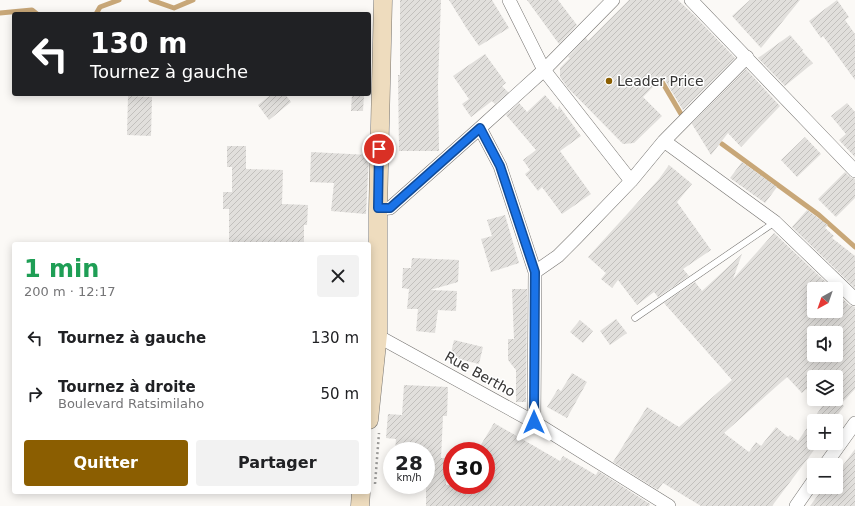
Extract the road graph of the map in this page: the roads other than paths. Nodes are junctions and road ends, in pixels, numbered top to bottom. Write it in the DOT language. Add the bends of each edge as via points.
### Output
graph roads {
  1 [pos="383,0"];
  2 [pos="509,0"];
  3 [pos="613,0"];
  4 [pos="691,0"];
  5 [pos="747,57"];
  6 [pos="544,70"];
  7 [pos="480,128"];
  8 [pos="664,141"];
  9 [pos="855,171"];
  10 [pos="631,181"];
  11 [pos="378,208"];
  12 [pos="775,222"];
  13 [pos="535,272"];
  14 [pos="855,299"];
  15 [pos="635,318"];
  16 [pos="378,334"];
  17 [pos="371,401"];
  18 [pos="534,422"];
  19 [pos="855,423"];
  20 [pos="830,458"];
  21 [pos="807,490"];
  22 [pos="361,494"];
  23 [pos="360,506"];
  24 [pos="669,506"];
  25 [pos="796,506"];
  1 -- 11 [label="main road"];
  2 -- 6 [label="street"];
  3 -- 6 [label="street"];
  4 -- 5 [label="street"];
  5 -- 8 [label="street"];
  5 -- 9 [label="street"];
  6 -- 7 [label="street"];
  6 -- 10 [label="street"];
  7 -- 11 [label="street" via="390,208"];
  7 -- 13 [label="street" via="500,166"];
  8 -- 10 [label="street"];
  8 -- 12 [label="street"];
  10 -- 13 [label="street" via="558,256"];
  11 -- 16 [label="main road"];
  12 -- 14 [label="street"];
  12 -- 15 [label="lane"];
  13 -- 18 [label="street"];
  16 -- 17 [label="main road"];
  16 -- 18 [label="street, Rue Bertho"];
  18 -- 24 [label="street, Rue Bertho"];
  19 -- 20 [label="street"];
  21 -- 25 [label="street"];
  22 -- 23 [label="main road"];
}
